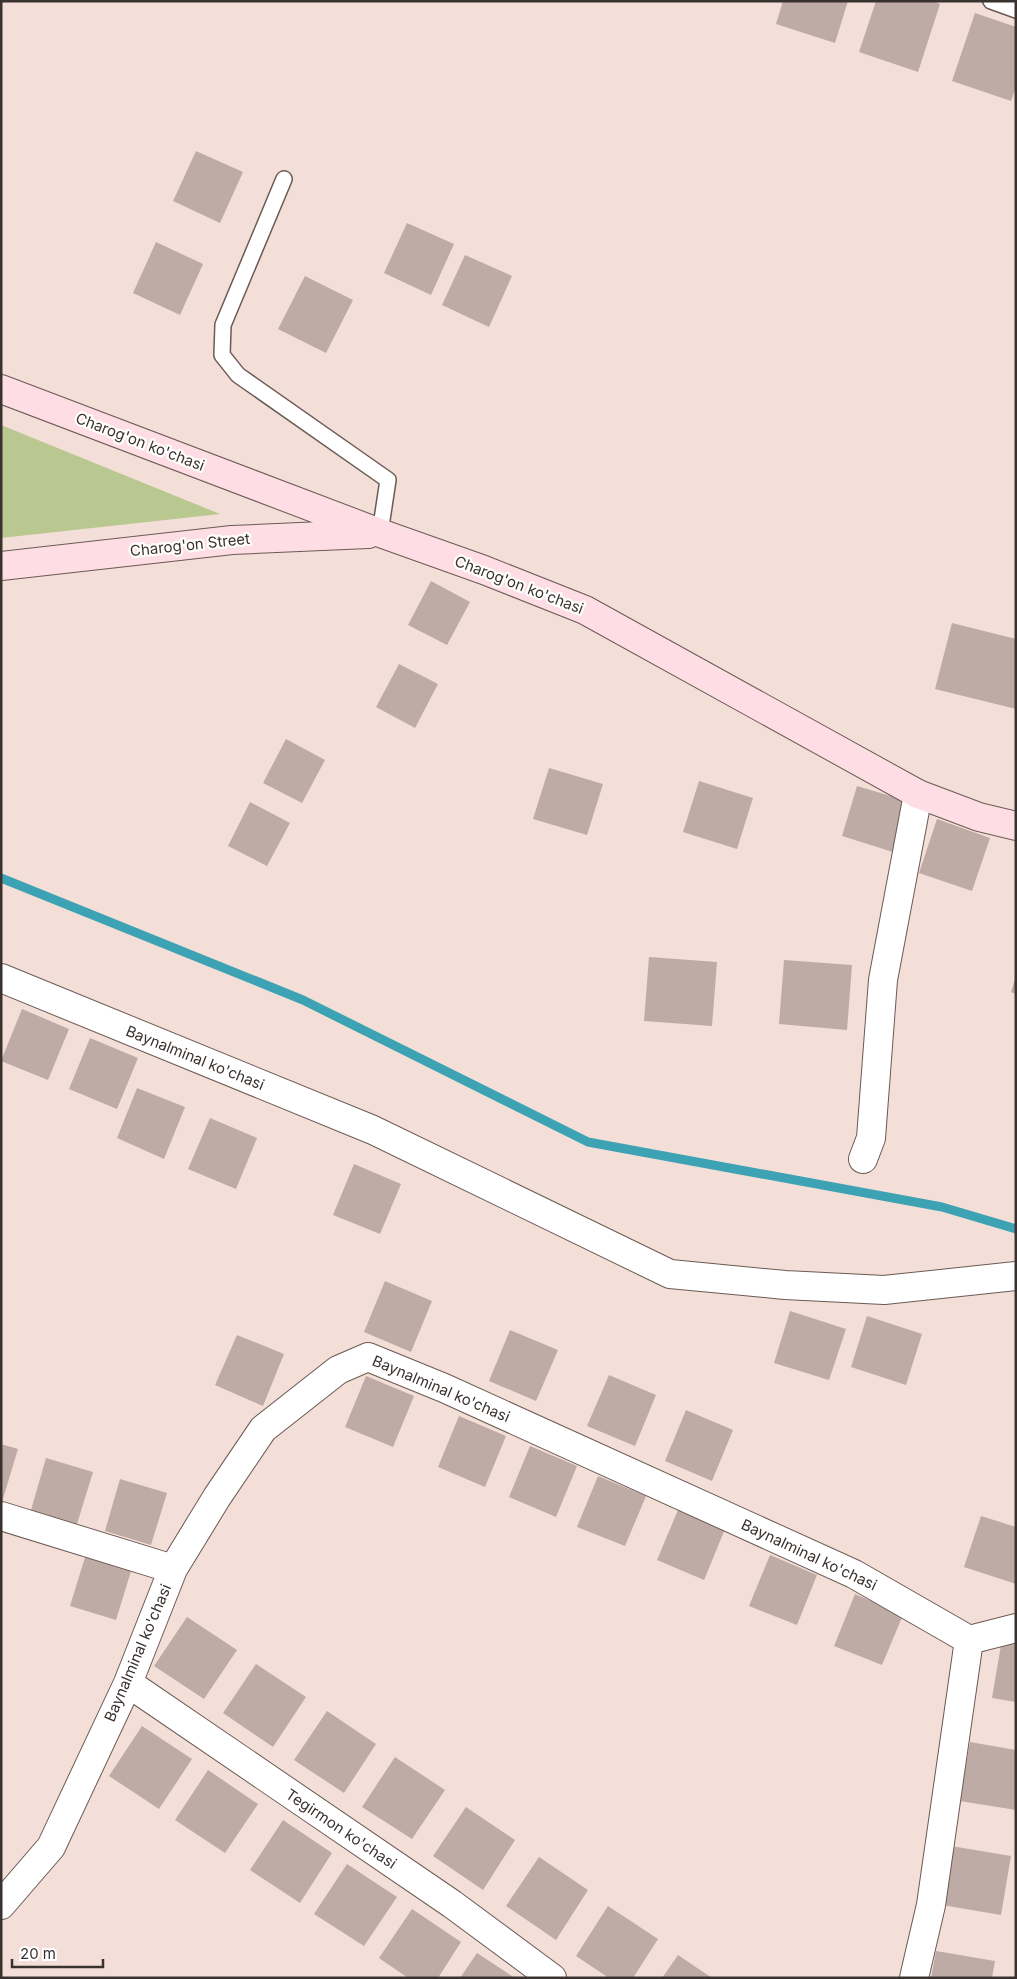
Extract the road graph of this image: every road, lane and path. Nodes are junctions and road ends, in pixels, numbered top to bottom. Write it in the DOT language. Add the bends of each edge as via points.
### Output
graph roads {
  1 [pos="991,1"];
  2 [pos="1016,10"];
  3 [pos="284,179"];
  4 [pos="1,389"];
  5 [pos="380,533"];
  6 [pos="1,566"];
  7 [pos="918,794"];
  8 [pos="1016,826"];
  9 [pos="1,978"];
  10 [pos="863,1159"];
  11 [pos="1016,1276"];
  12 [pos="1,1516"];
  13 [pos="173,1569"];
  14 [pos="1016,1628"];
  15 [pos="969,1640"];
  16 [pos="128,1683"];
  17 [pos="1,1905"];
  18 [pos="552,1978"];
  19 [pos="914,1978"];
  1 -- 2 [label="lane"];
  3 -- 5 [label="lane" via="223,325 222,355 238,375 388,480"];
  4 -- 5 [label="main road, Charog'on ko'chasi"];
  5 -- 6 [label="main road, Charog'on Street" via="232,540"];
  5 -- 7 [label="main road, Charog'on ko'chasi" via="585,610"];
  7 -- 8 [label="main road, Charog'on ko'chasi" via="979,817"];
  7 -- 10 [label="street" via="883,980 870,1138"];
  9 -- 11 [label="street, Baynalminal ko'chasi" via="373,1130 670,1274 884,1290"];
  12 -- 13 [label="street"];
  13 -- 15 [label="street, Baynalminal ko'chasi" via="263,1429 338,1370 368,1357 444,1388 854,1574"];
  13 -- 16 [label="street, Baynalminal ko'chasi"];
  14 -- 15 [label="street"];
  15 -- 19 [label="street" via="931,1904"];
  16 -- 17 [label="street, Baynalminal ko'chasi" via="51,1847"];
  16 -- 18 [label="street, Tegirmon ko'chasi" via="452,1904"];
}
